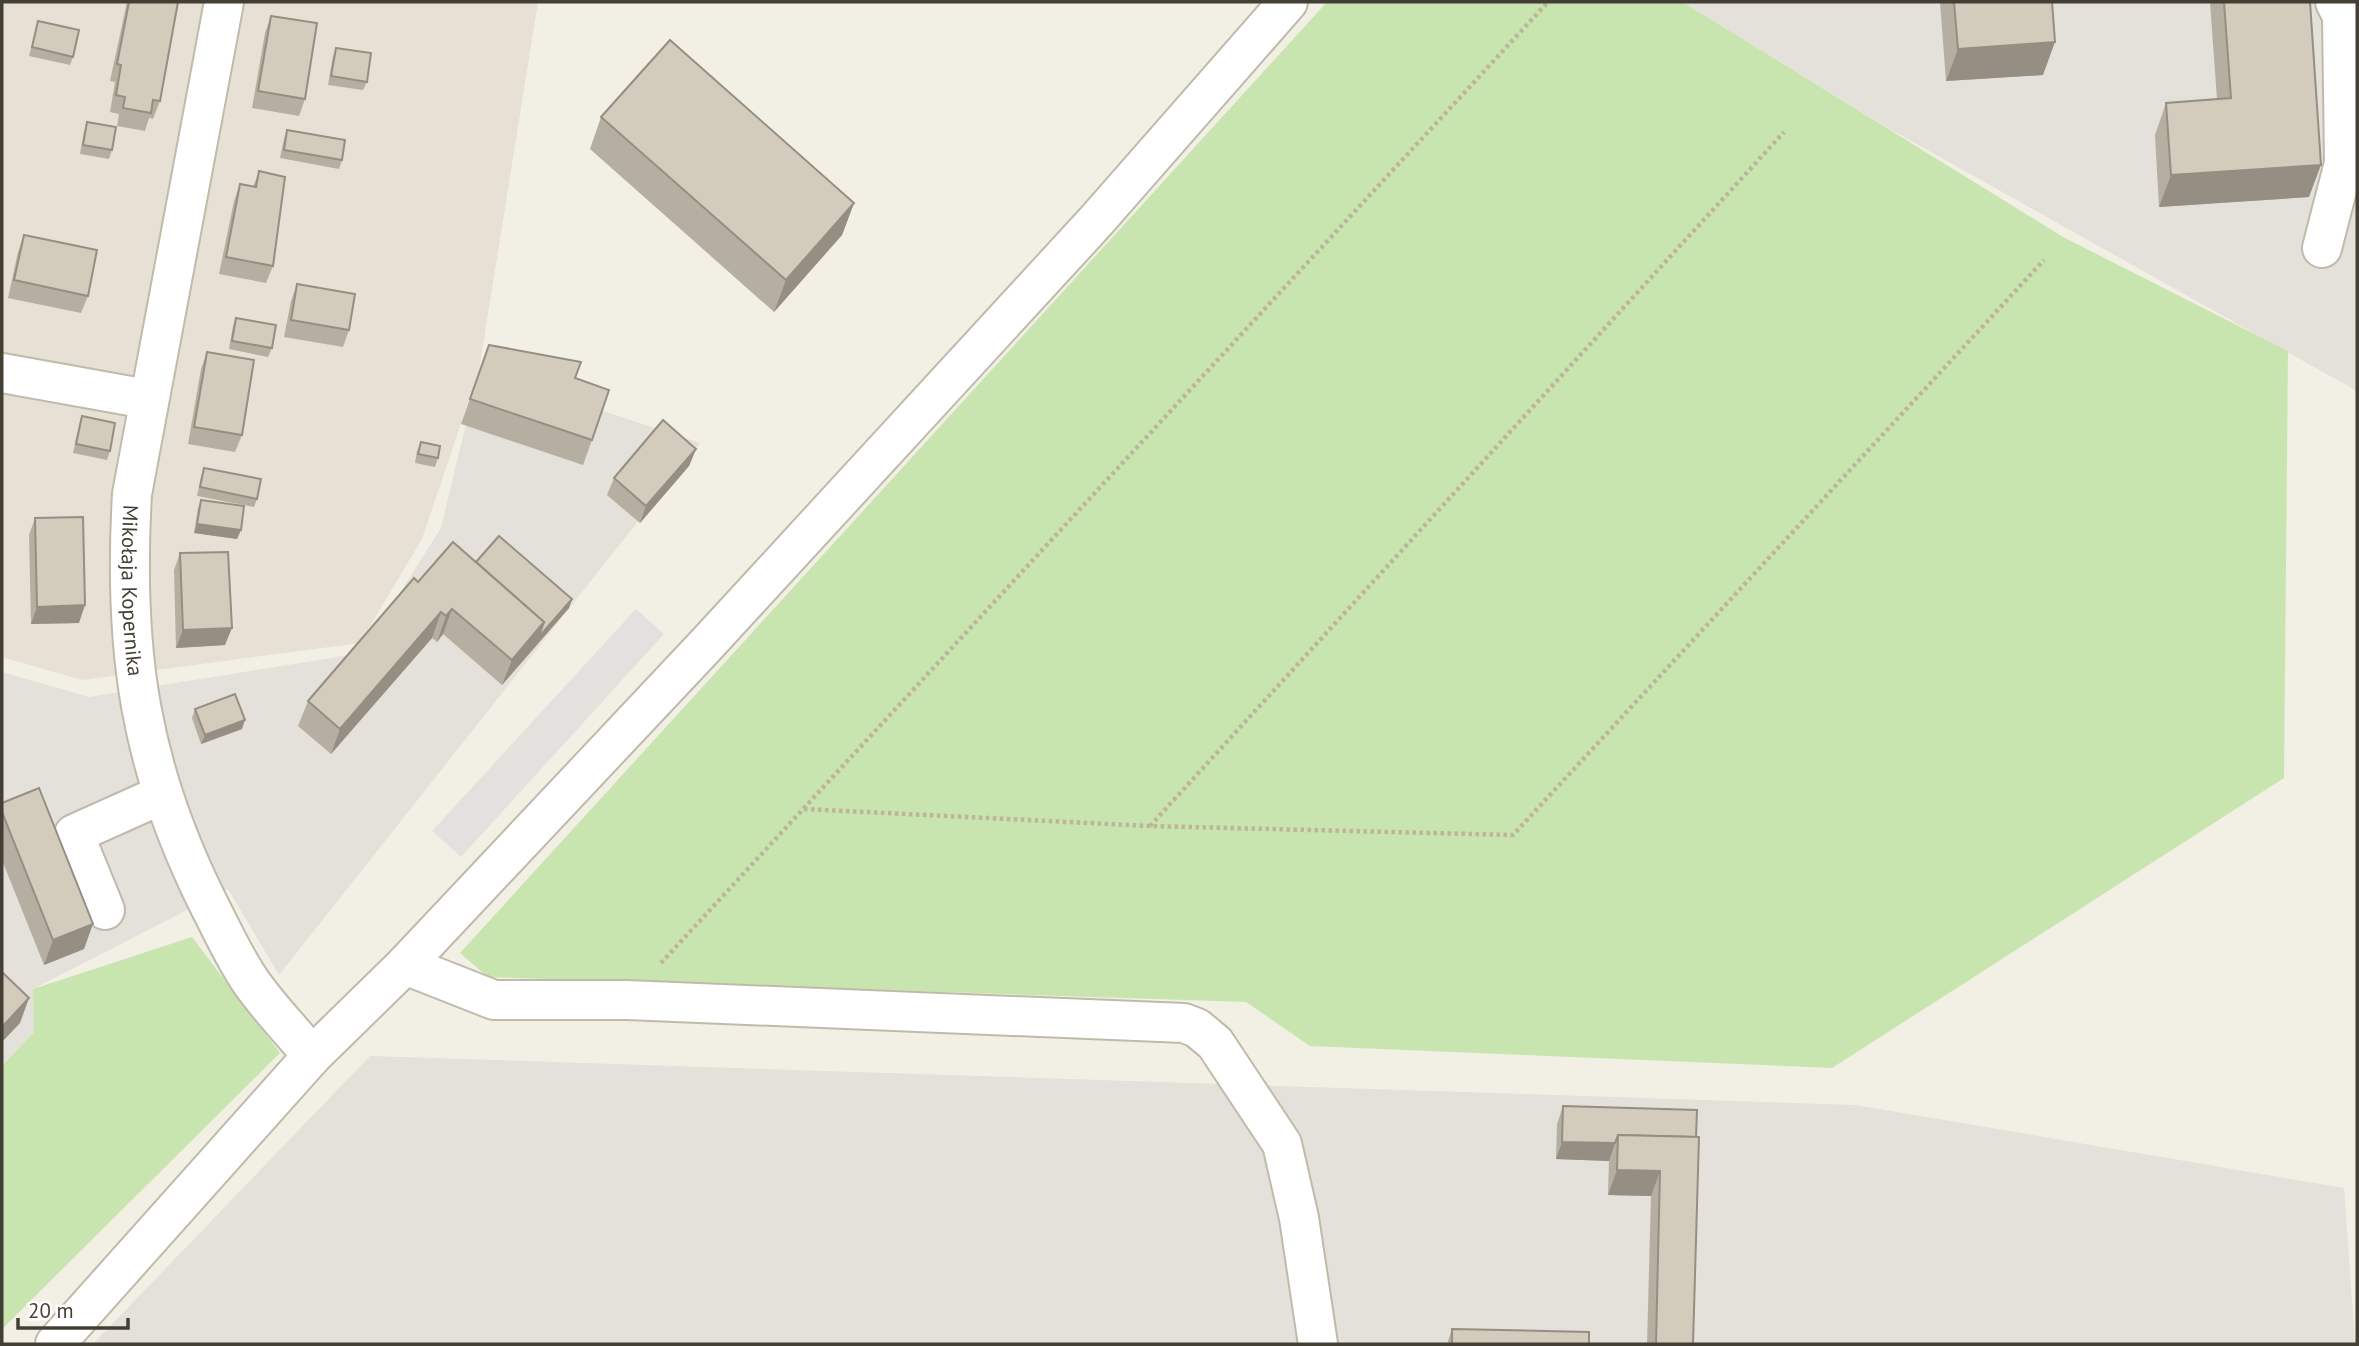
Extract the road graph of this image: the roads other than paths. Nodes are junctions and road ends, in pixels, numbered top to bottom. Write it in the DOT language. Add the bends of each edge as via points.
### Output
graph roads {
  1 [pos="224,2"];
  2 [pos="1288,2"];
  3 [pos="2335,2"];
  4 [pos="2322,248"];
  5 [pos="2,373"];
  6 [pos="147,399"];
  7 [pos="161,795"];
  8 [pos="105,910"];
  9 [pos="405,965"];
  10 [pos="312,1056"];
  11 [pos="55,1344"];
  12 [pos="1318,1344"];
  1 -- 6 [label="street, Mikołaja Kopernika"];
  2 -- 9 [label="street" via="1087,231"];
  3 -- 4 [label="street" via="2342,16 2344,163"];
  5 -- 6 [label="street"];
  6 -- 7 [label="street, Mikołaja Kopernika" via="132,494 127,576 141,716"];
  7 -- 8 [label="street" via="74,834"];
  7 -- 10 [label="street, Mikołaja Kopernika" via="181,849 251,981"];
  9 -- 10 [label="street"];
  9 -- 12 [label="street" via="494,1000 627,1000 1184,1023 1197,1028 1215,1043 1282,1144 1299,1217"];
  10 -- 11 [label="street"];
}
